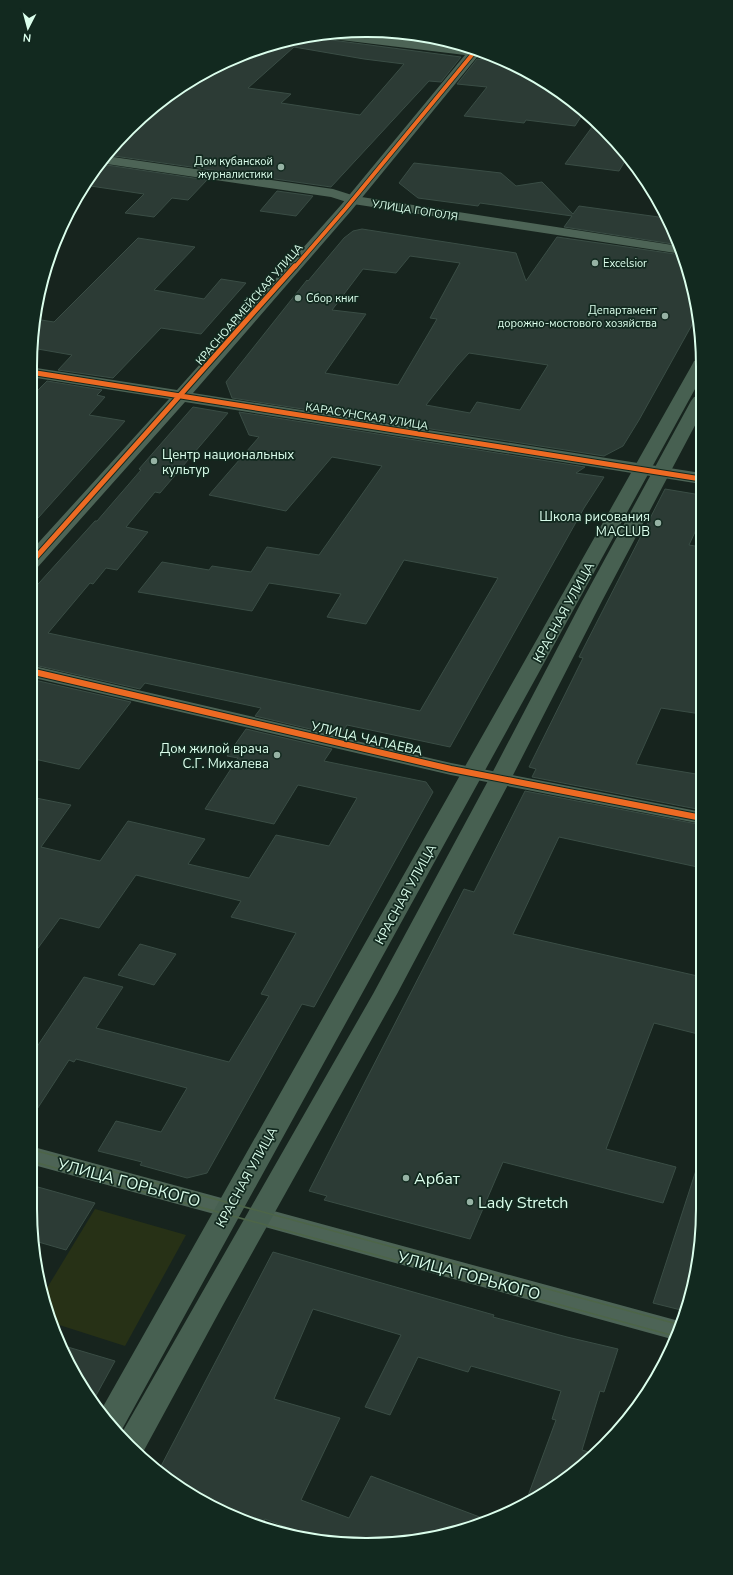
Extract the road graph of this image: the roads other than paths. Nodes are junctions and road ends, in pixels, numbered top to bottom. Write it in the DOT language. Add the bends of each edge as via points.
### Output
graph roads {
  1 [pos="355,38"];
  2 [pos="457,49"];
  3 [pos="476,55"];
  4 [pos="109,161"];
  5 [pos="352,200"];
  6 [pos="674,249"];
  7 [pos="37,373"];
  8 [pos="696,374"];
  9 [pos="181,397"];
  10 [pos="696,407"];
  11 [pos="652,471"];
  12 [pos="696,478"];
  13 [pos="37,556"];
  14 [pos="37,673"];
  15 [pos="472,773"];
  16 [pos="500,779"];
  17 [pos="696,817"];
  18 [pos="37,1157"];
  19 [pos="229,1209"];
  20 [pos="259,1216"];
  21 [pos="673,1329"];
  22 [pos="112,1418"];
  23 [pos="134,1441"];
  1 -- 2 [label="street"];
  3 -- 5 [label="street, КРАСНОАРМЕЙСКАЯ УЛИЦА" via="446,84"];
  4 -- 5 [label="street, УЛИЦА ГОГОЛЯ" via="333,193"];
  5 -- 6 [label="street, УЛИЦА ГОГОЛЯ"];
  5 -- 9 [label="street, КРАСНОАРМЕЙСКАЯ УЛИЦА"];
  7 -- 9 [label="street, КАРАСУНСКАЯ УЛИЦА"];
  8 -- 11 [label="main road, КРАСНАЯ УЛИЦА"];
  9 -- 11 [label="street, КАРАСУНСКАЯ УЛИЦА"];
  9 -- 13 [label="street, КРАСНОАРМЕЙСКАЯ УЛИЦА"];
  10 -- 11 [label="main road, КРАСНАЯ УЛИЦА"];
  11 -- 12 [label="street, КАРАСУНСКАЯ УЛИЦА"];
  11 -- 15 [label="main road, КРАСНАЯ УЛИЦА"];
  11 -- 16 [label="main road, КРАСНАЯ УЛИЦА" via="592,601"];
  14 -- 15 [label="street, УЛИЦА ЧАПАЕВА"];
  15 -- 16 [label="street, УЛИЦА ЧАПАЕВА"];
  15 -- 19 [label="main road, КРАСНАЯ УЛИЦА"];
  16 -- 17 [label="street, УЛИЦА ЧАПАЕВА"];
  16 -- 20 [label="main road, КРАСНАЯ УЛИЦА" via="385,994"];
  18 -- 19 [label="street, УЛИЦА ГОРЬКОГО"];
  19 -- 22 [label="main road, КРАСНАЯ УЛИЦА"];
  20 -- 21 [label="street, УЛИЦА ГОРЬКОГО"];
  20 -- 23 [label="main road, КРАСНАЯ УЛИЦА"];
}
